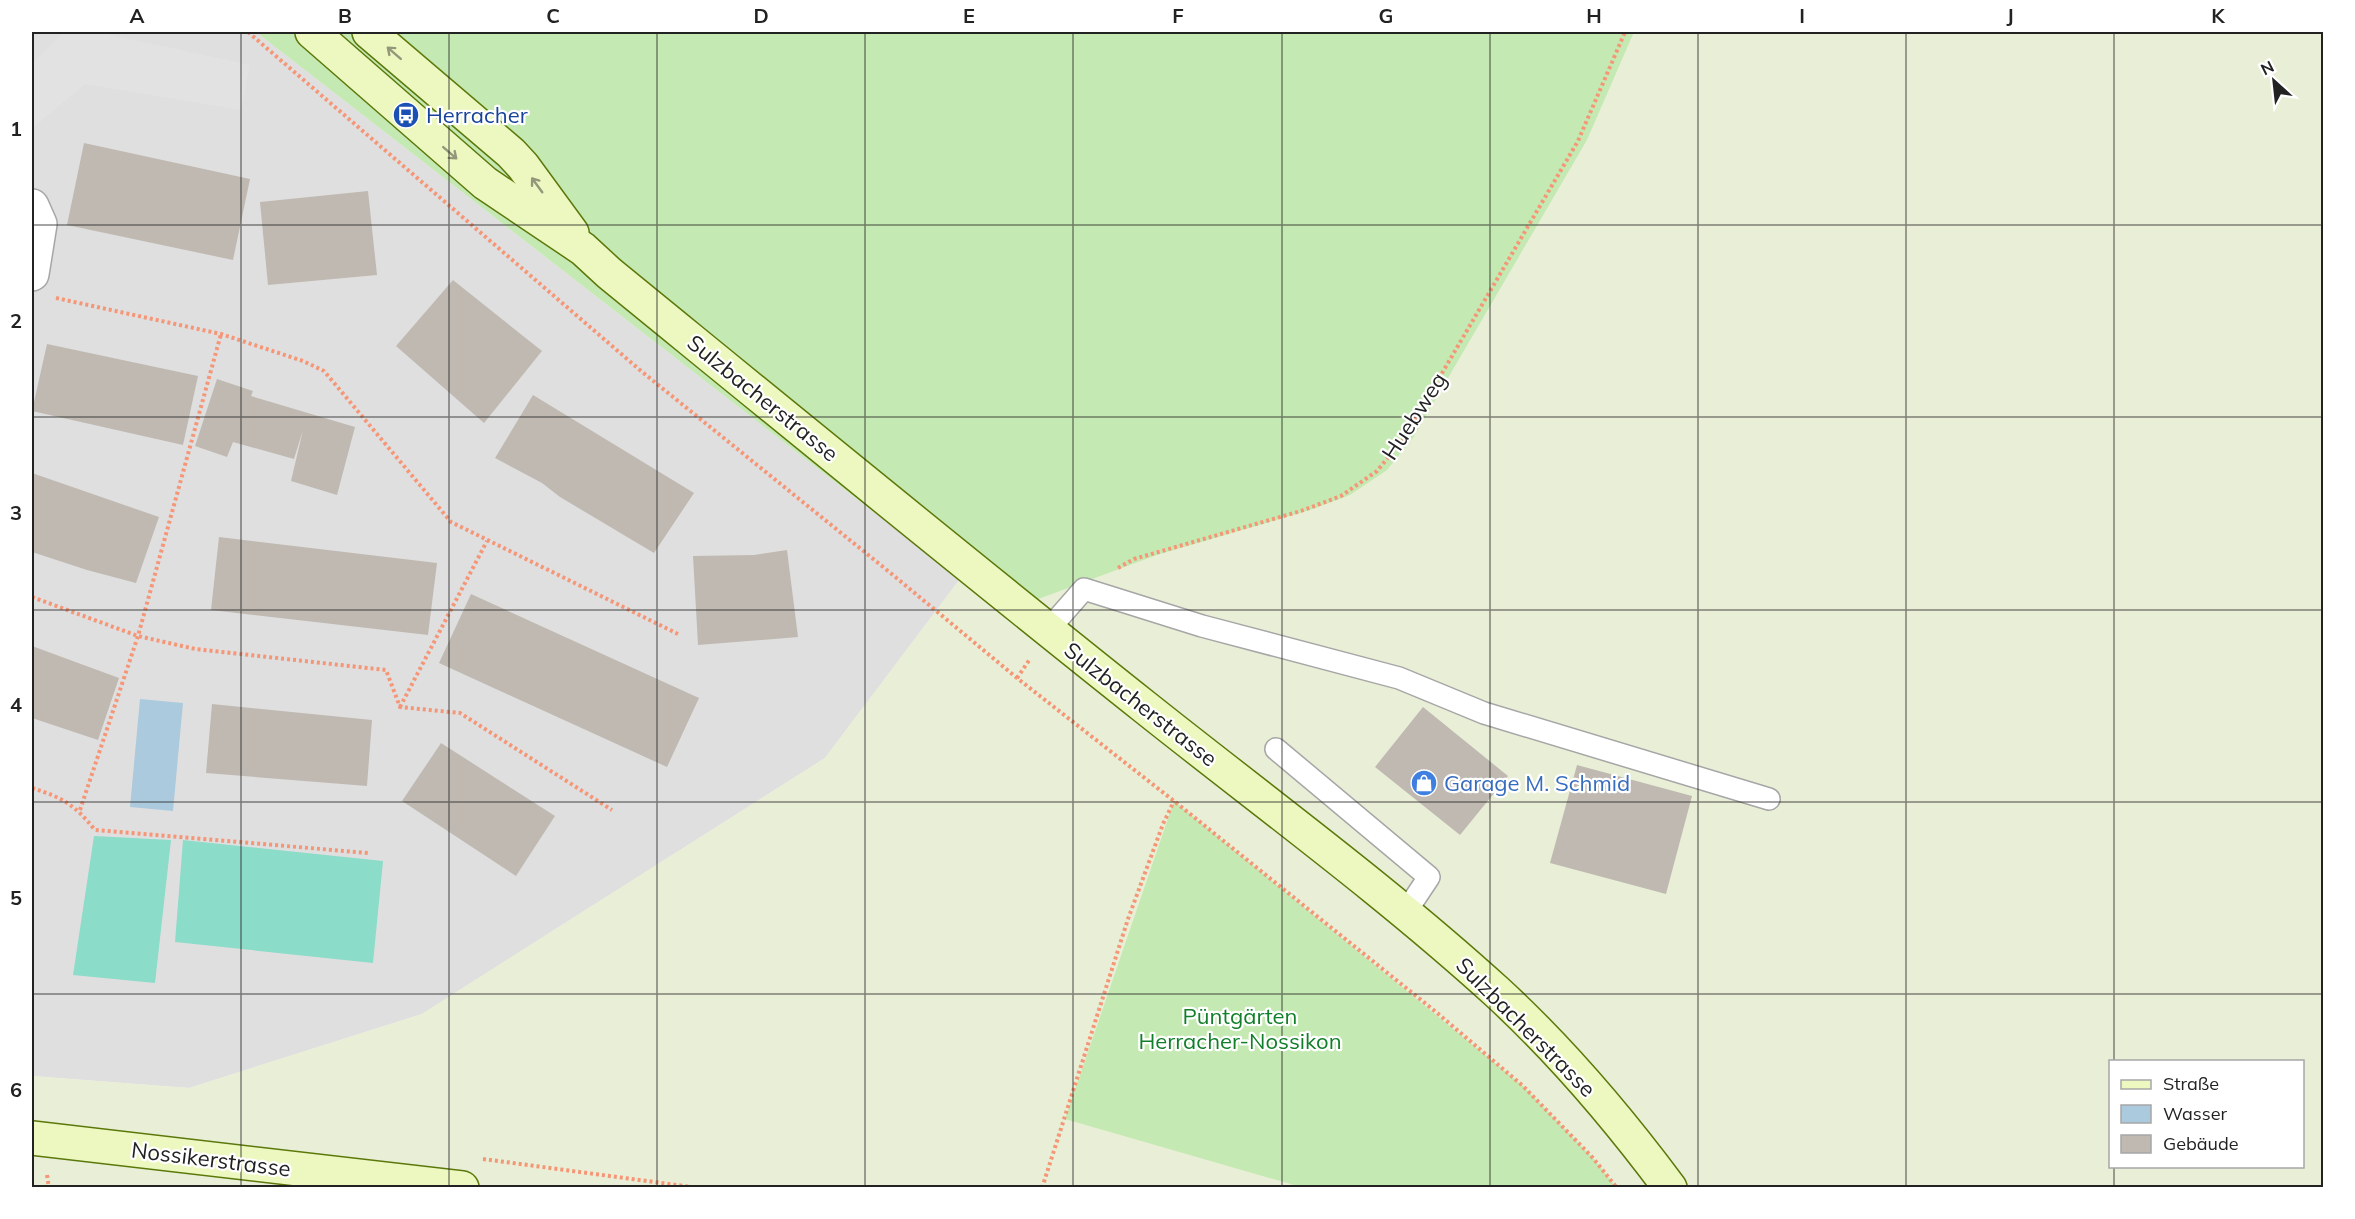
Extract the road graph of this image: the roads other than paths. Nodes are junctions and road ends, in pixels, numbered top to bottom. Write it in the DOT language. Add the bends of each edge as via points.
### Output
graph roads {
  1 [pos="312,32"];
  2 [pos="369,32"];
  3 [pos="32,206"];
  4 [pos="583,249"];
  5 [pos="32,274"];
  6 [pos="1048,630"];
  7 [pos="1276,749"];
  8 [pos="1768,799"];
  9 [pos="1405,913"];
  10 [pos="32,1138"];
  11 [pos="462,1188"];
  12 [pos="1670,1188"];
  1 -- 4 [label="street, Sulzbacherstrasse, one-way" via="485,183"];
  4 -- 2 [label="street, Sulzbacherstrasse, one-way" via="511,153"];
  3 -- 5 [label="street" via="40,224"];
  4 -- 6 [label="street, Sulzbacherstrasse"];
  6 -- 8 [label="lane" via="1084,589 1202,626 1399,678 1484,713"];
  6 -- 9 [label="street, Sulzbacherstrasse"];
  7 -- 9 [label="lane" via="1429,877"];
  9 -- 12 [label="street, Sulzbacherstrasse" via="1498,993 1547,1042"];
  10 -- 11 [label="street, Nossikerstrasse"];
}
